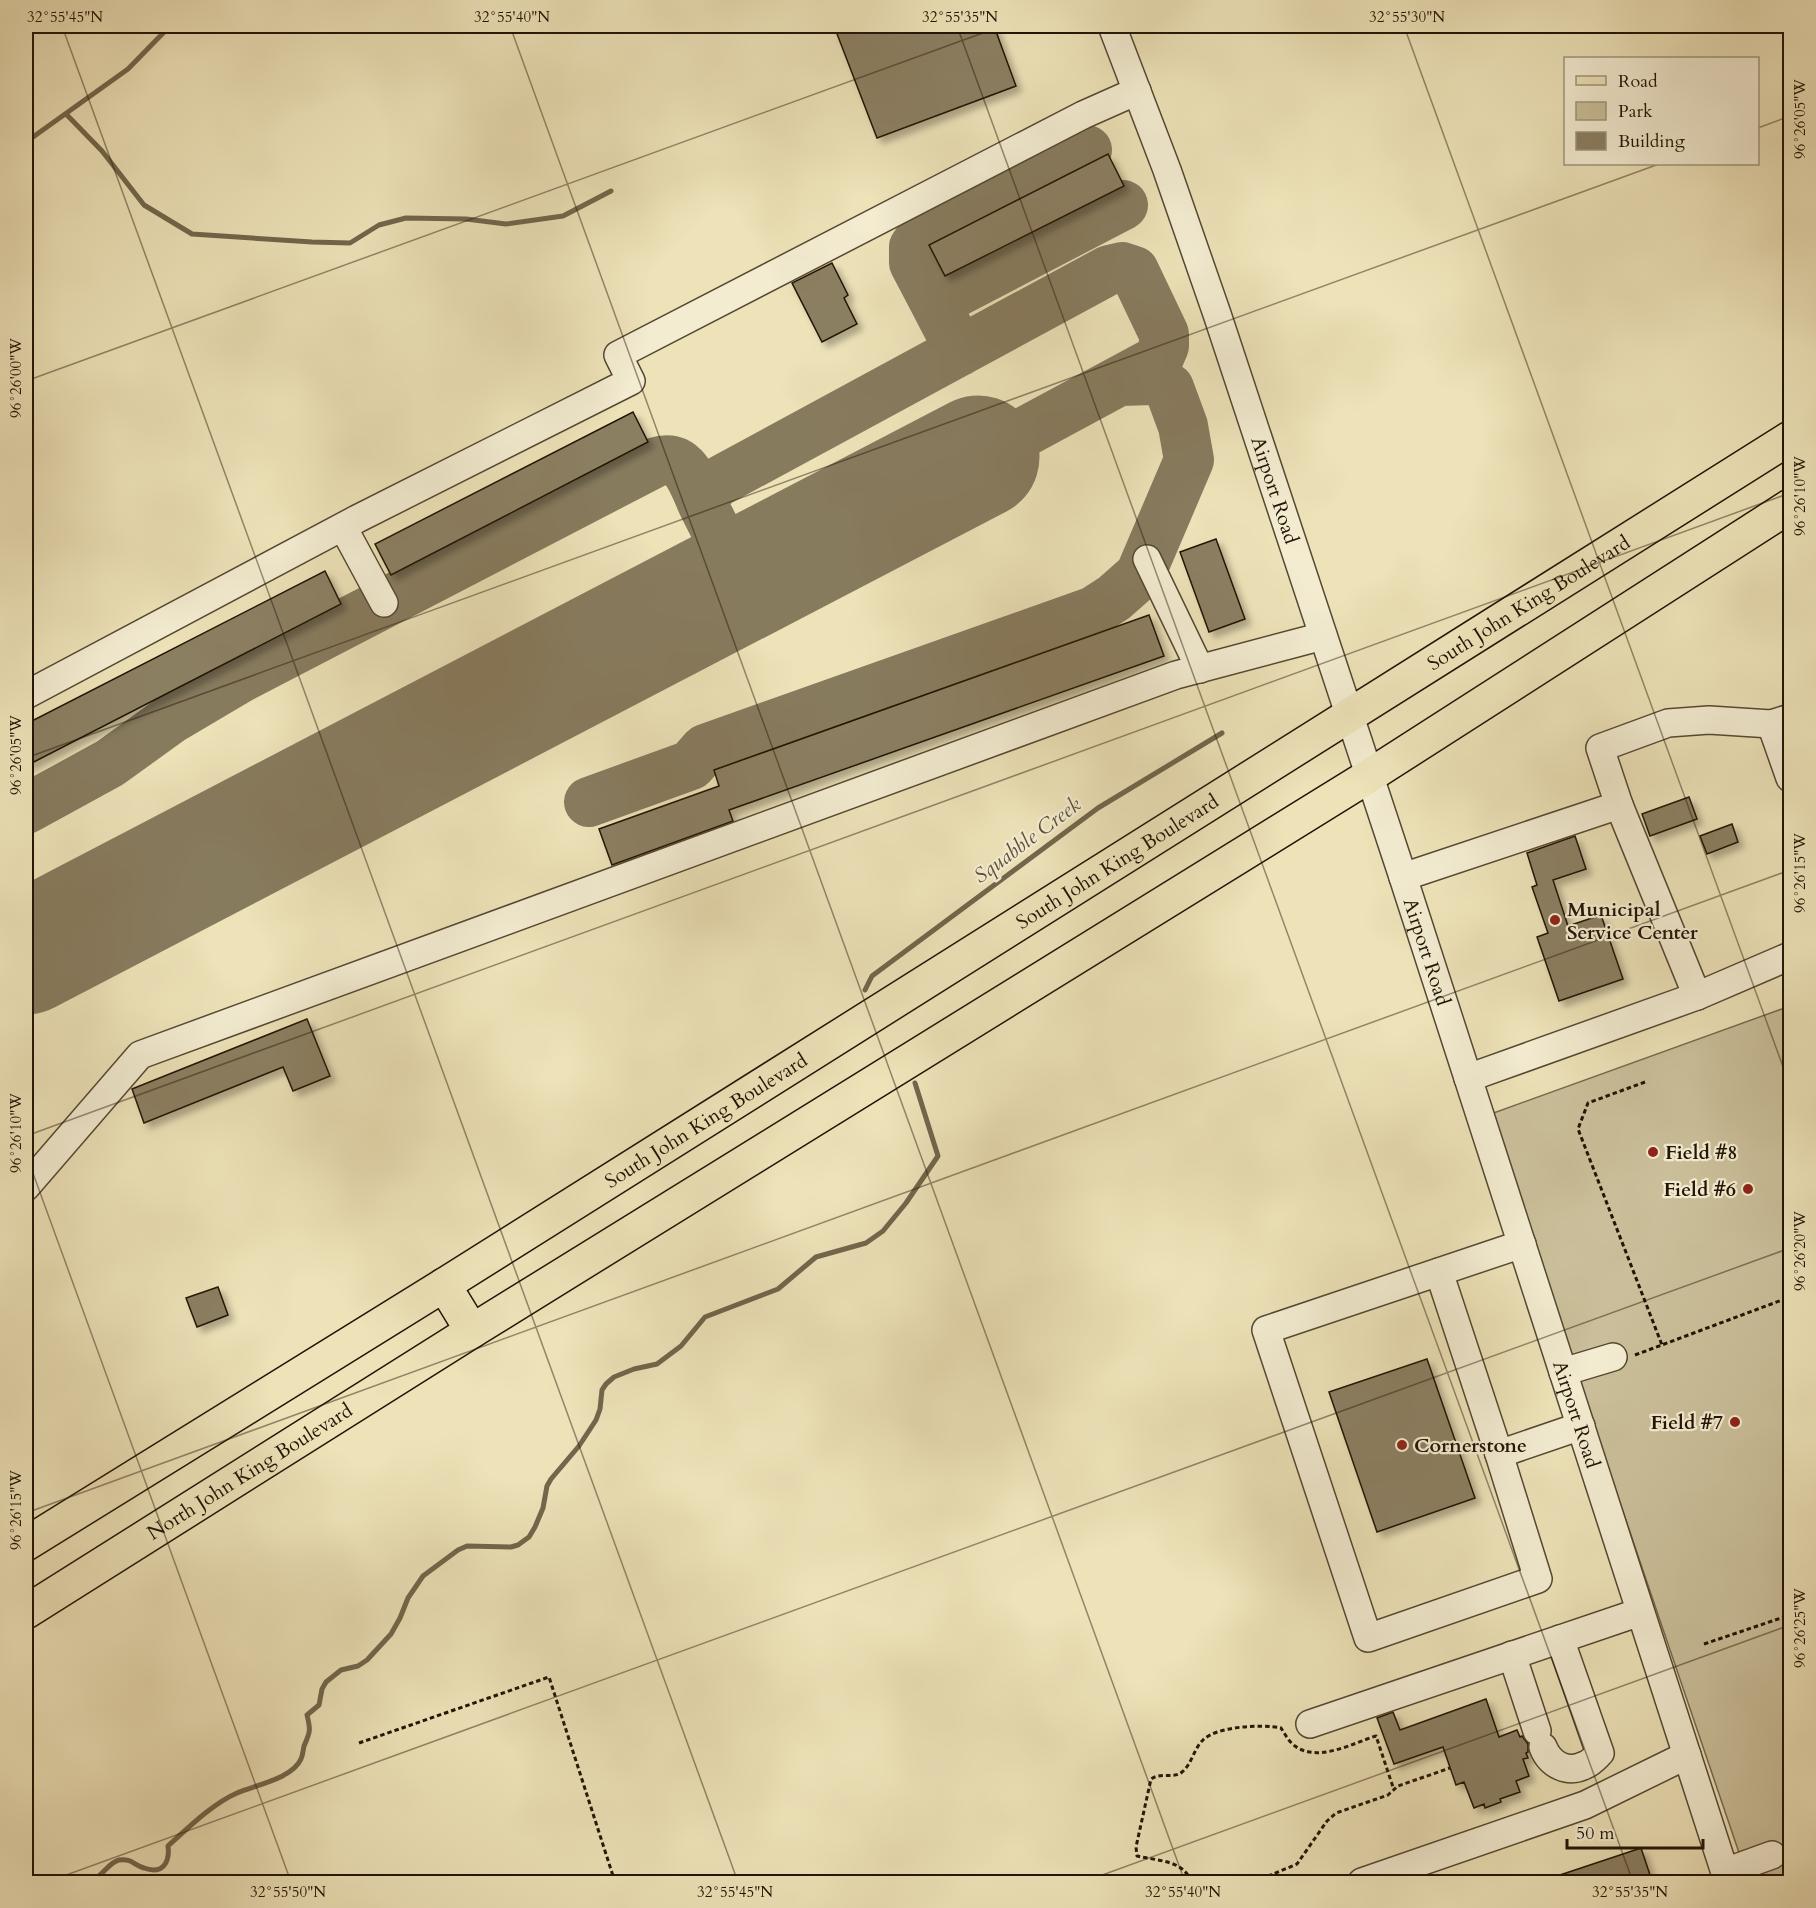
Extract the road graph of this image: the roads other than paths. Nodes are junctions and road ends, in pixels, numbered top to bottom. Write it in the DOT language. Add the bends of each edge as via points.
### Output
graph roads {
  1 [pos="1112,26"];
  2 [pos="1137,91"];
  3 [pos="1791,438"];
  4 [pos="1791,506"];
  5 [pos="344,527"];
  6 [pos="1147,559"];
  7 [pos="384,603"];
  8 [pos="1323,636"];
  9 [pos="1200,669"];
  10 [pos="26,695"];
  11 [pos="1349,715"];
  12 [pos="1781,721"];
  13 [pos="1369,776"];
  14 [pos="1791,778"];
  15 [pos="1619,805"];
  16 [pos="1403,877"];
  17 [pos="1791,956"];
  18 [pos="1697,996"];
  19 [pos="1468,1078"];
  20 [pos="26,1187"];
  21 [pos="1522,1244"];
  22 [pos="1439,1272"];
  23 [pos="444,1285"];
  24 [pos="472,1331"];
  25 [pos="1622,1357"];
  26 [pos="1563,1372"];
  27 [pos="1581,1426"];
  28 [pos="1499,1454"];
  29 [pos="26,1544"];
  30 [pos="26,1612"];
  31 [pos="1641,1612"];
  32 [pos="1560,1639"];
  33 [pos="1512,1655"];
  34 [pos="1310,1724"];
  35 [pos="1687,1755"];
  36 [pos="1772,1855"];
  37 [pos="1726,1877"];
  38 [pos="1362,1882"];
  1 -- 2 [label="street, Airport Road"];
  2 -- 5 [label="street" via="1083,115 618,355 631,381"];
  2 -- 8 [label="street, Airport Road" via="1217,314"];
  3 -- 11 [label="main road, South John King Boulevard"];
  4 -- 13 [label="main road"];
  5 -- 7 [label="street"];
  5 -- 10 [label="street"];
  6 -- 9 [label="street"];
  8 -- 9 [label="street"];
  8 -- 11 [label="street, Airport Road"];
  9 -- 20 [label="street" via="140,1055"];
  11 -- 13 [label="street, Airport Road"];
  11 -- 23 [label="main road, South John King Boulevard"];
  12 -- 14 [label="street"];
  12 -- 15 [label="street" via="1668,723 1600,748"];
  13 -- 16 [label="street, Airport Road"];
  13 -- 24 [label="main road"];
  15 -- 16 [label="street"];
  15 -- 18 [label="street"];
  16 -- 19 [label="street, Airport Road"];
  17 -- 18 [label="street"];
  18 -- 19 [label="street"];
  19 -- 21 [label="street, Airport Road"];
  21 -- 22 [label="street"];
  21 -- 26 [label="street, Airport Road"];
  22 -- 28 [label="street"];
  22 -- 28 [label="street" via="1266,1330 1368,1638 1538,1579"];
  23 -- 24 [label="main road"];
  23 -- 29 [label="main road"];
  24 -- 30 [label="main road, North John King Boulevard"];
  25 -- 26 [label="street"];
  26 -- 27 [label="street, Airport Road"];
  27 -- 28 [label="street"];
  27 -- 31 [label="street, Airport Road"];
  31 -- 32 [label="street"];
  31 -- 35 [label="street, Airport Road"];
  32 -- 33 [label="street"];
  32 -- 33 [label="street" via="1600,1753 1587,1765 1572,1770 1556,1765 1540,1739"];
  33 -- 34 [label="street"];
  35 -- 37 [label="street, Airport Road"];
  35 -- 38 [label="street" via="1585,1805"];
  36 -- 37 [label="street"];
}
